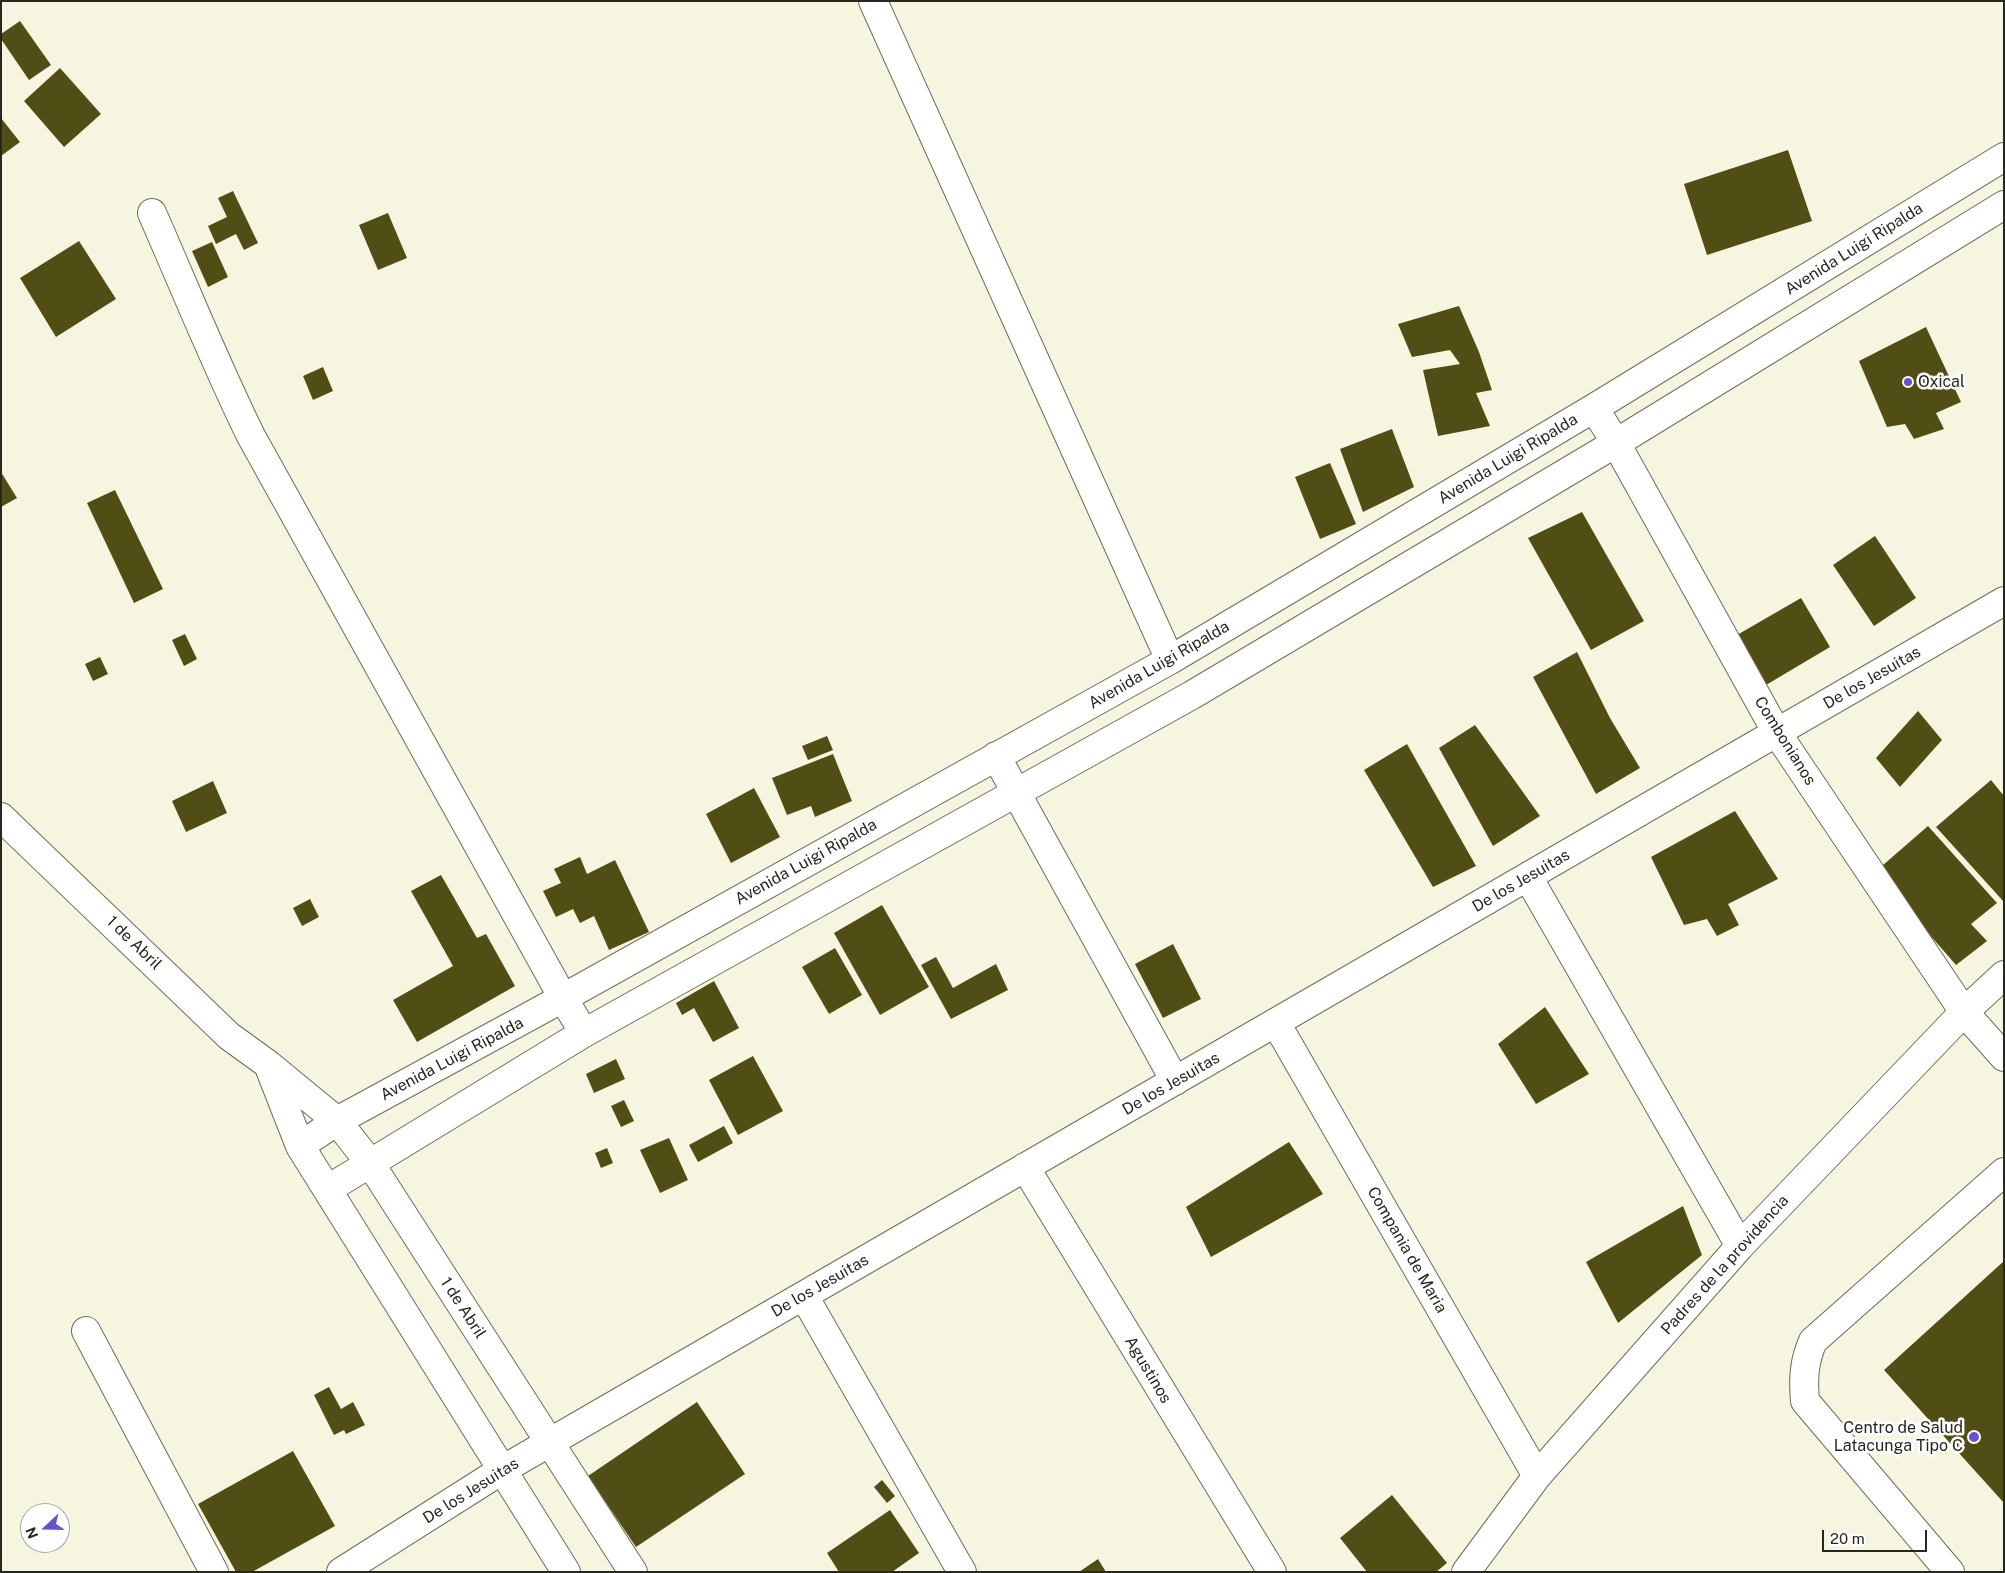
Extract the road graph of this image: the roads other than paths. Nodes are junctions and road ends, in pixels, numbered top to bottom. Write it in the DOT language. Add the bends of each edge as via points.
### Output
graph roads {
  1 [pos="873,1"];
  2 [pos="2004,157"];
  3 [pos="2004,205"];
  4 [pos="152,213"];
  5 [pos="1594,408"];
  6 [pos="1616,443"];
  7 [pos="2004,601"];
  8 [pos="1170,660"];
  9 [pos="1777,733"];
  10 [pos="996,756"];
  11 [pos="1015,793"];
  12 [pos="1,817"];
  13 [pos="1528,877"];
  14 [pos="2004,975"];
  15 [pos="562,998"];
  16 [pos="1964,1012"];
  17 [pos="1276,1023"];
  18 [pos="584,1033"];
  19 [pos="2004,1057"];
  20 [pos="269,1066"];
  21 [pos="1175,1081"];
  22 [pos="337,1121"];
  23 [pos="300,1146"];
  24 [pos="370,1163"];
  25 [pos="1025,1167"];
  26 [pos="2004,1172"];
  27 [pos="328,1190"];
  28 [pos="1740,1246"];
  29 [pos="804,1296"];
  30 [pos="86,1331"];
  31 [pos="549,1444"];
  32 [pos="502,1470"];
  33 [pos="1537,1476"];
  34 [pos="214,1572"];
  35 [pos="341,1572"];
  36 [pos="566,1572"];
  37 [pos="633,1572"];
  38 [pos="962,1572"];
  39 [pos="1272,1572"];
  40 [pos="1466,1572"];
  41 [pos="1950,1572"];
  1 -- 8 [label="street"];
  2 -- 5 [label="street, Avenida Luigi Ripalda"];
  3 -- 6 [label="street"];
  4 -- 15 [label="street" via="221,375 251,436"];
  5 -- 6 [label="street, Combonianos"];
  5 -- 8 [label="street, Avenida Luigi Ripalda"];
  6 -- 9 [label="street, Combonianos"];
  6 -- 11 [label="street" via="1192,695"];
  7 -- 9 [label="street, De los Jesuitas"];
  8 -- 10 [label="street, Avenida Luigi Ripalda"];
  9 -- 13 [label="street, De los Jesuitas"];
  9 -- 16 [label="street, Combonianos"];
  10 -- 11 [label="street"];
  10 -- 15 [label="street, Avenida Luigi Ripalda"];
  11 -- 18 [label="street"];
  11 -- 21 [label="street"];
  12 -- 20 [label="street, 1 de Abril" via="229,1036"];
  13 -- 17 [label="street, De los Jesuitas"];
  13 -- 28 [label="street"];
  14 -- 16 [label="street, Padres de la providencia"];
  15 -- 18 [label="street"];
  15 -- 22 [label="street, Avenida Luigi Ripalda"];
  16 -- 19 [label="street, Combonianos"];
  16 -- 28 [label="street, Padres de la providencia"];
  17 -- 21 [label="street, De los Jesuitas"];
  17 -- 33 [label="street, Compania de Maria"];
  18 -- 24 [label="street"];
  20 -- 22 [label="street, 1 de Abril"];
  20 -- 23 [label="street"];
  21 -- 25 [label="street, De los Jesuitas"];
  22 -- 23 [label="street, Avenida Luigi Ripalda"];
  22 -- 24 [label="street, 1 de Abril"];
  23 -- 27 [label="street"];
  24 -- 27 [label="street"];
  24 -- 31 [label="street, 1 de Abril"];
  25 -- 29 [label="street, De los Jesuitas"];
  25 -- 39 [label="street, Agustinos"];
  26 -- 41 [label="street" via="1813,1341 1805,1368 1805,1401"];
  27 -- 32 [label="street"];
  28 -- 33 [label="street, Padres de la providencia"];
  29 -- 31 [label="street, De los Jesuitas"];
  29 -- 38 [label="street"];
  30 -- 34 [label="street"];
  31 -- 32 [label="street, De los Jesuitas"];
  31 -- 37 [label="street, 1 de Abril"];
  32 -- 35 [label="street, De los Jesuitas"];
  32 -- 36 [label="street"];
  33 -- 40 [label="street, Padres de la providencia"];
}
